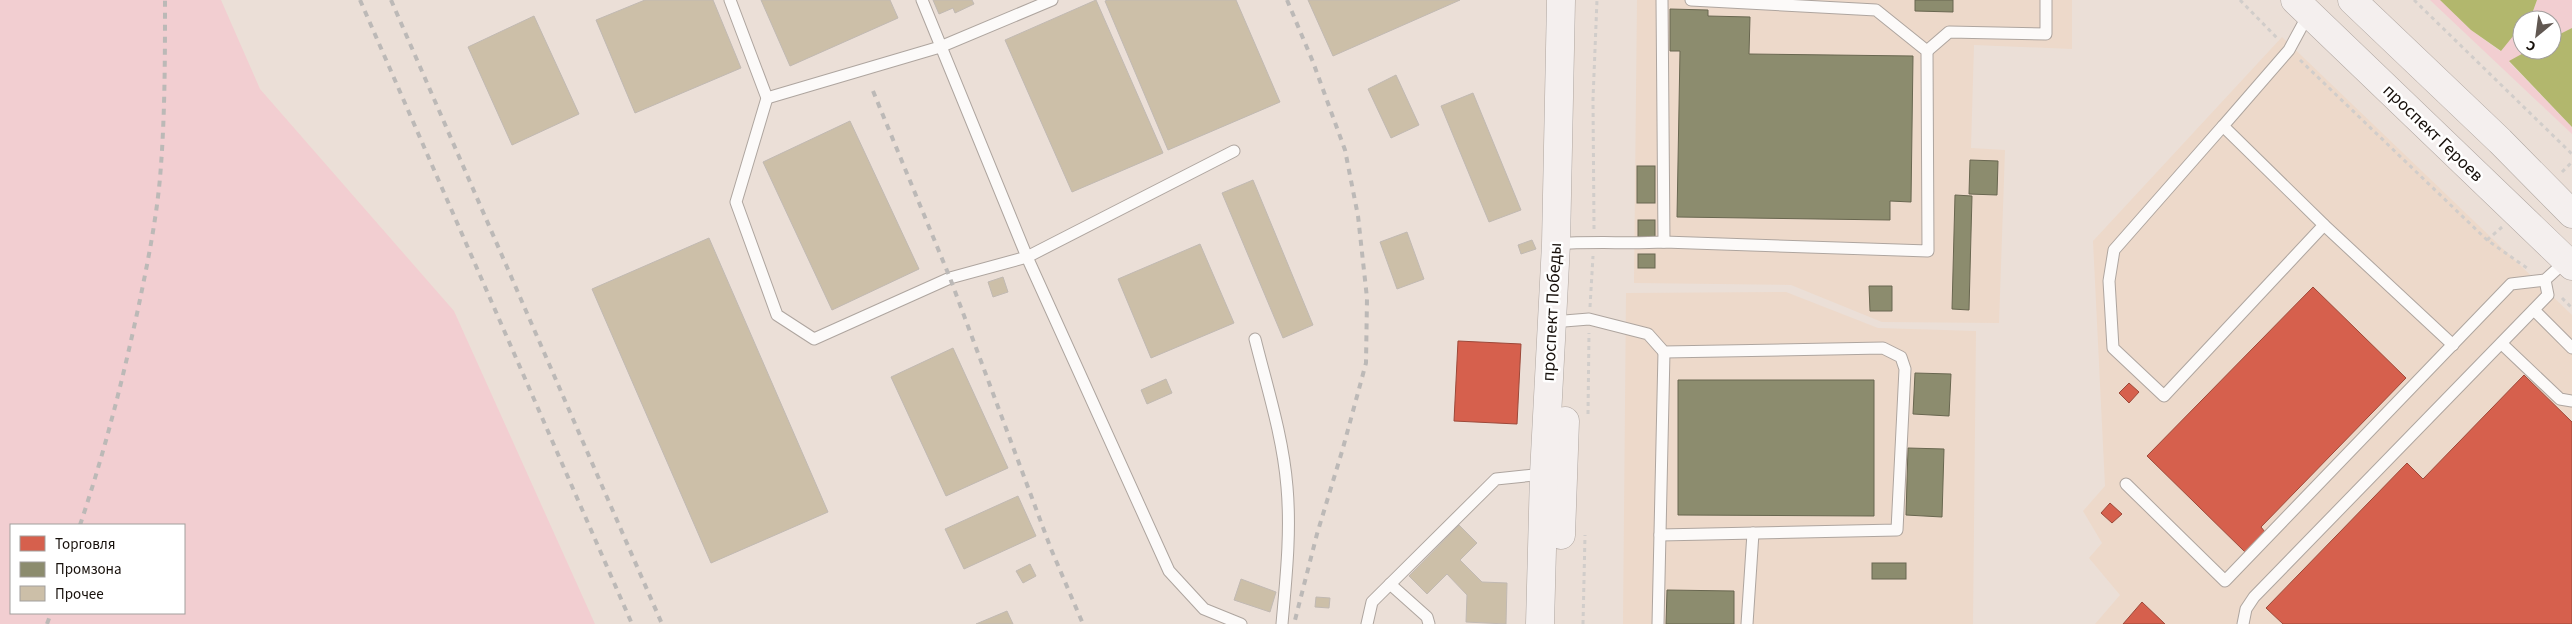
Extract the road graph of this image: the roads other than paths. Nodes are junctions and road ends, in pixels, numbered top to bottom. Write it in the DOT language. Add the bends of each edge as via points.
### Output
graph roads {
  1 [pos="730,0"];
  2 [pos="922,0"];
  3 [pos="1052,0"];
  4 [pos="1561,0"];
  5 [pos="1578,0"];
  6 [pos="1662,0"];
  7 [pos="1691,0"];
  8 [pos="2046,0"];
  9 [pos="2352,0"];
  10 [pos="2302,7"];
  11 [pos="940,47"];
  12 [pos="1927,51"];
  13 [pos="767,98"];
  14 [pos="2224,126"];
  15 [pos="1234,151"];
  16 [pos="2572,214"];
  17 [pos="2324,225"];
  18 [pos="1664,242"];
  19 [pos="1565,243"];
  20 [pos="1027,257"];
  21 [pos="2569,263"];
  22 [pos="2545,280"];
  23 [pos="2534,310"];
  24 [pos="1560,321"];
  25 [pos="1255,339"];
  26 [pos="2502,344"];
  27 [pos="2453,345"];
  28 [pos="2572,348"];
  29 [pos="1664,352"];
  30 [pos="2572,401"];
  31 [pos="1544,474"];
  32 [pos="2126,484"];
  33 [pos="1753,533"];
  34 [pos="1660,535"];
  35 [pos="1390,584"];
  36 [pos="1241,624"];
  37 [pos="1282,624"];
  38 [pos="1367,624"];
  39 [pos="1429,624"];
  40 [pos="1540,624"];
  41 [pos="1558,624"];
  42 [pos="1658,624"];
  43 [pos="1747,624"];
  44 [pos="2243,624"];
  1 -- 13 [label="lane"];
  2 -- 11 [label="lane"];
  3 -- 11 [label="lane"];
  4 -- 19 [label="main road, проспект Победы"];
  5 -- 19 [label="main road, проспект Победы"];
  6 -- 18 [label="lane"];
  7 -- 12 [label="lane" via="1876,10"];
  8 -- 12 [label="lane" via="2046,34 1949,32"];
  9 -- 16 [label="main road" via="2500,140"];
  10 -- 14 [label="lane" via="2289,50"];
  10 -- 21 [label="main road, проспект Героев"];
  11 -- 13 [label="lane"];
  11 -- 20 [label="lane"];
  12 -- 18 [label="lane" via="1928,251"];
  13 -- 20 [label="lane" via="736,202 777,315 814,339 950,278"];
  14 -- 17 [label="lane"];
  14 -- 17 [label="lane" via="2114,250 2109,281 2113,348 2164,396"];
  15 -- 20 [label="lane"];
  17 -- 27 [label="lane"];
  18 -- 19 [label="lane"];
  19 -- 24 [label="main road, проспект Победы"];
  20 -- 36 [label="lane" via="1169,572 1204,609"];
  21 -- 22 [label="lane"];
  22 -- 23 [label="lane" via="2548,296"];
  22 -- 27 [label="lane" via="2511,284"];
  23 -- 26 [label="lane"];
  23 -- 28 [label="lane"];
  24 -- 29 [label="lane" via="1590,319 1648,334"];
  24 -- 31 [label="main road, проспект Победы"];
  24 -- 41 [label="main road, проспект Победы"];
  25 -- 37 [label="lane" via="1287,486 1290,538"];
  26 -- 30 [label="lane" via="2560,399"];
  26 -- 44 [label="lane" via="2254,597 2246,609"];
  27 -- 32 [label="lane" via="2226,581"];
  29 -- 33 [label="lane" via="1883,348 1901,357 1905,369 1897,530"];
  29 -- 34 [label="lane"];
  31 -- 35 [label="lane" via="1496,479"];
  31 -- 40 [label="main road, проспект Победы"];
  33 -- 34 [label="lane"];
  33 -- 43 [label="lane"];
  34 -- 42 [label="lane"];
  35 -- 38 [label="lane" via="1372,602"];
  35 -- 39 [label="lane" via="1427,617"];
}
